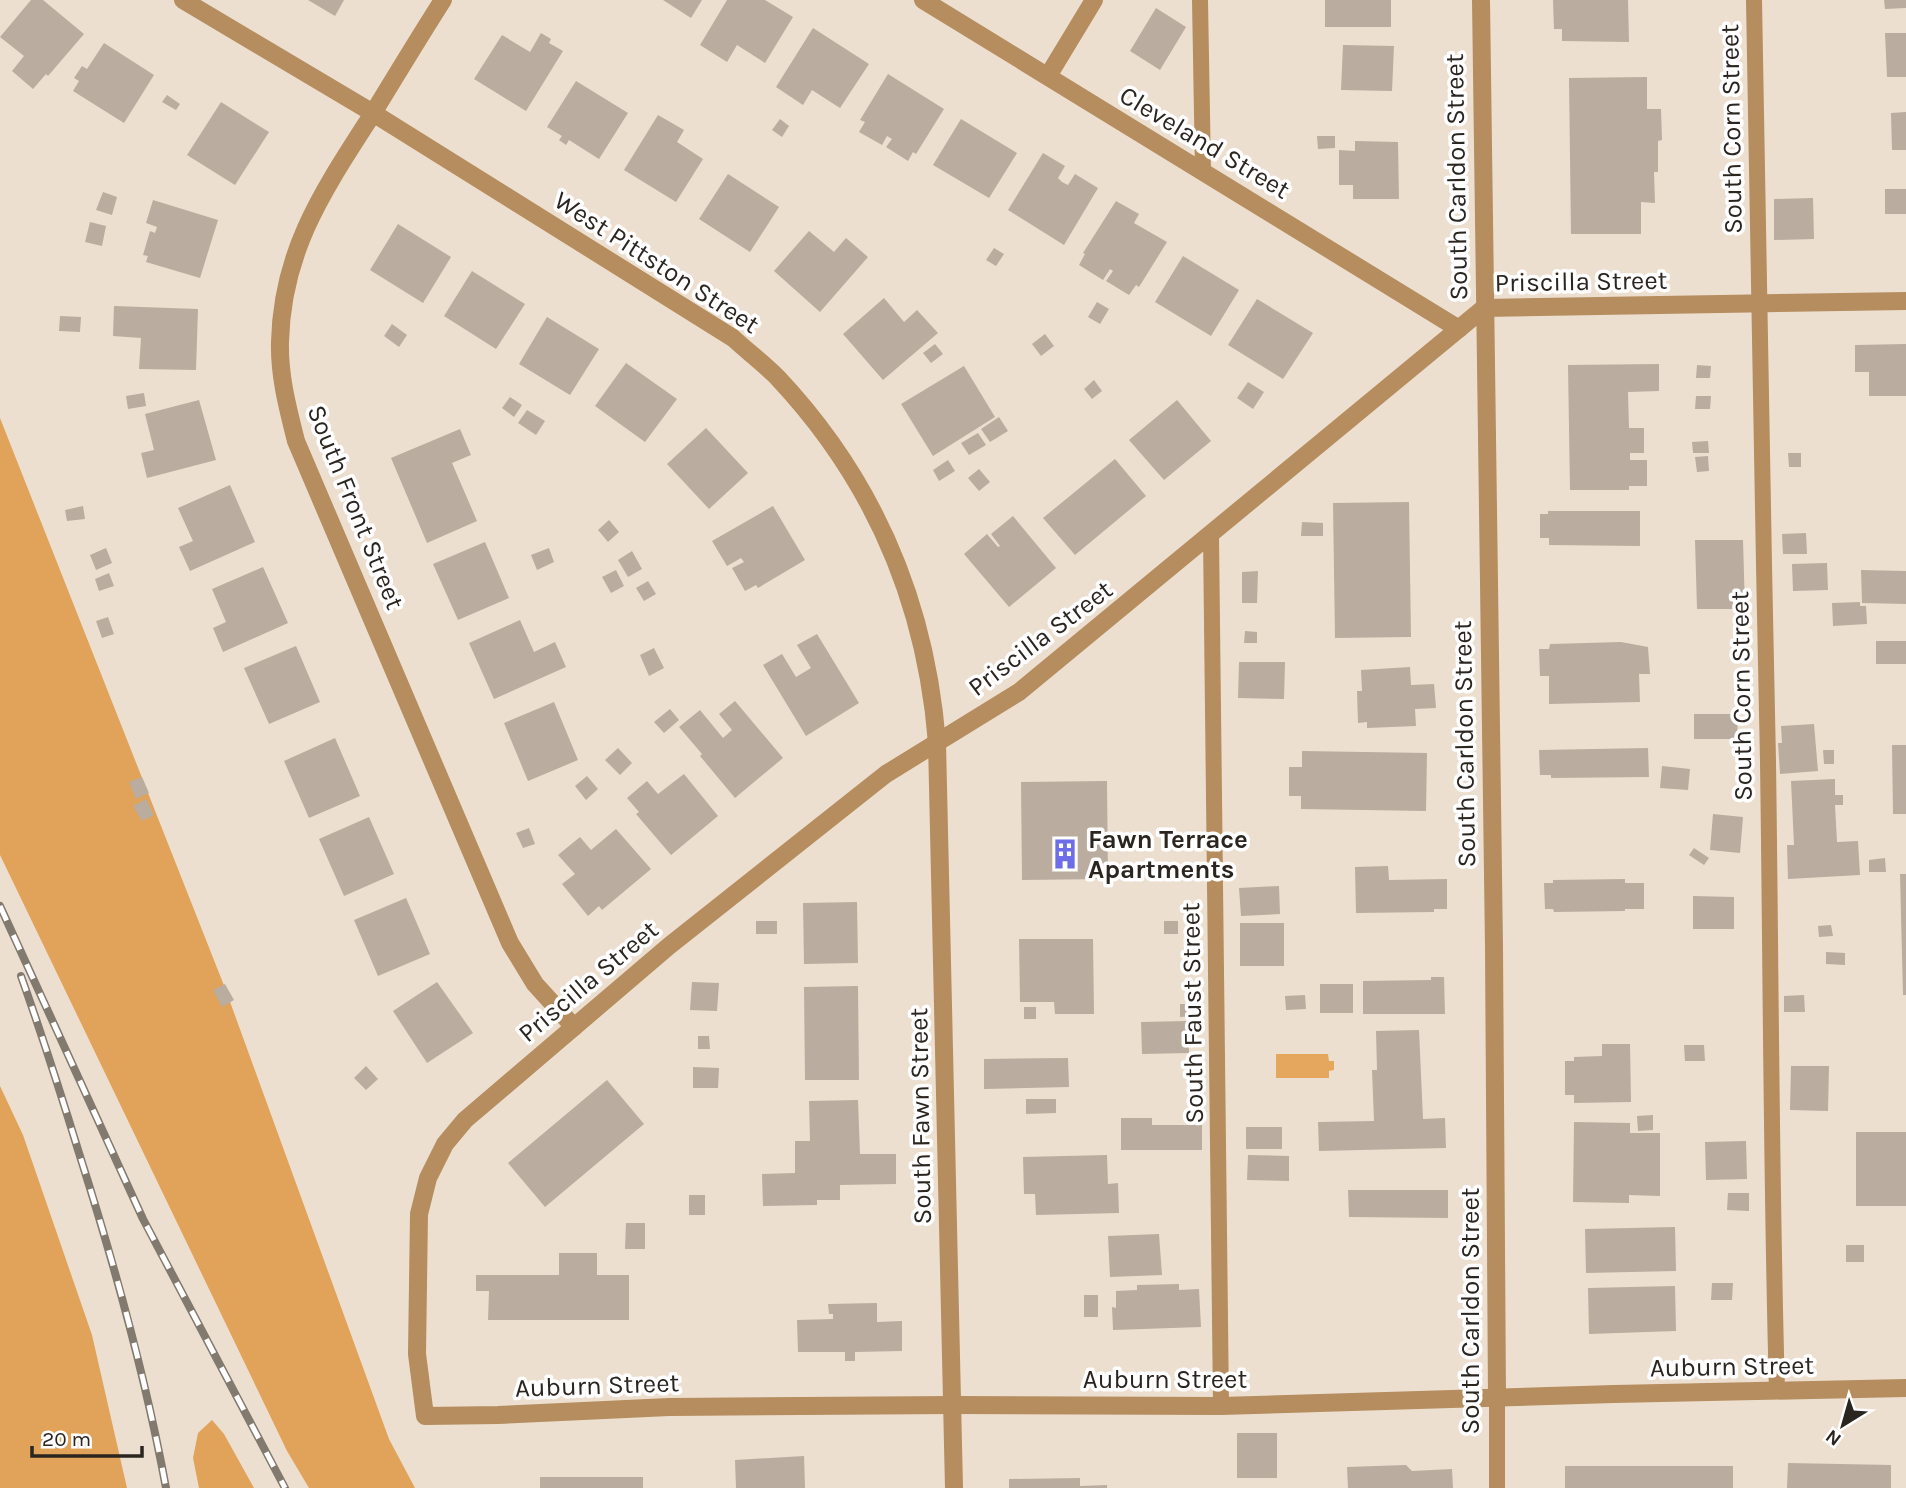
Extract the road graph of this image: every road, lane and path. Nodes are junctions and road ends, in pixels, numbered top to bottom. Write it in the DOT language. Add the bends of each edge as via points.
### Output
graph roads {
  1 [pos="183,0"];
  2 [pos="443,0"];
  3 [pos="923,0"];
  4 [pos="1094,0"];
  5 [pos="1200,0"];
  6 [pos="1480,0"];
  7 [pos="1754,0"];
  8 [pos="1048,76"];
  9 [pos="373,113"];
  10 [pos="1203,171"];
  11 [pos="1906,301"];
  12 [pos="1757,303"];
  13 [pos="1484,308"];
  14 [pos="1459,328"];
  15 [pos="1211,536"];
  16 [pos="937,743"];
  17 [pos="574,1027"];
  18 [pos="1906,1388"];
  19 [pos="1777,1391"];
  20 [pos="1497,1398"];
  21 [pos="953,1405"];
  22 [pos="1221,1406"];
  23 [pos="425,1416"];
  24 [pos="954,1488"];
  25 [pos="1497,1488"];
  1 -- 9 [label="street, West Pittston Street"];
  2 -- 9 [label="street, South Front Street"];
  3 -- 8 [label="street, Cleveland Street"];
  4 -- 8 [label="street"];
  5 -- 10 [label="lane"];
  6 -- 13 [label="street, South Carldon Street"];
  7 -- 12 [label="lane, South Corn Street"];
  8 -- 10 [label="street, Cleveland Street"];
  9 -- 16 [label="street, West Pittston Street" via="733,338 776,377 827,436 868,501 894,554 919,628"];
  9 -- 17 [label="street, South Front Street" via="325,189 294,258 280,342 284,392 296,441 510,943 536,984"];
  10 -- 14 [label="street, Cleveland Street"];
  11 -- 12 [label="street, Priscilla Street"];
  12 -- 13 [label="street, Priscilla Street"];
  12 -- 19 [label="lane, South Corn Street"];
  13 -- 14 [label="street, Priscilla Street"];
  13 -- 20 [label="street, South Carldon Street"];
  14 -- 15 [label="street, Priscilla Street"];
  15 -- 16 [label="street, Priscilla Street" via="1019,692"];
  15 -- 22 [label="lane, South Faust Street"];
  16 -- 17 [label="street, Priscilla Street" via="886,774"];
  16 -- 21 [label="street, South Fawn Street"];
  17 -- 23 [label="street, Priscilla Street" via="466,1120 444,1144 428,1178 419,1214 417,1354"];
  18 -- 19 [label="street, Auburn Street"];
  19 -- 20 [label="street, Auburn Street"];
  20 -- 22 [label="street, Auburn Street"];
  20 -- 25 [label="lane, South Carldon Street"];
  21 -- 22 [label="street, Auburn Street"];
  21 -- 23 [label="street, Auburn Street" via="669,1407"];
  21 -- 24 [label="street, South Fawn Street"];
}
